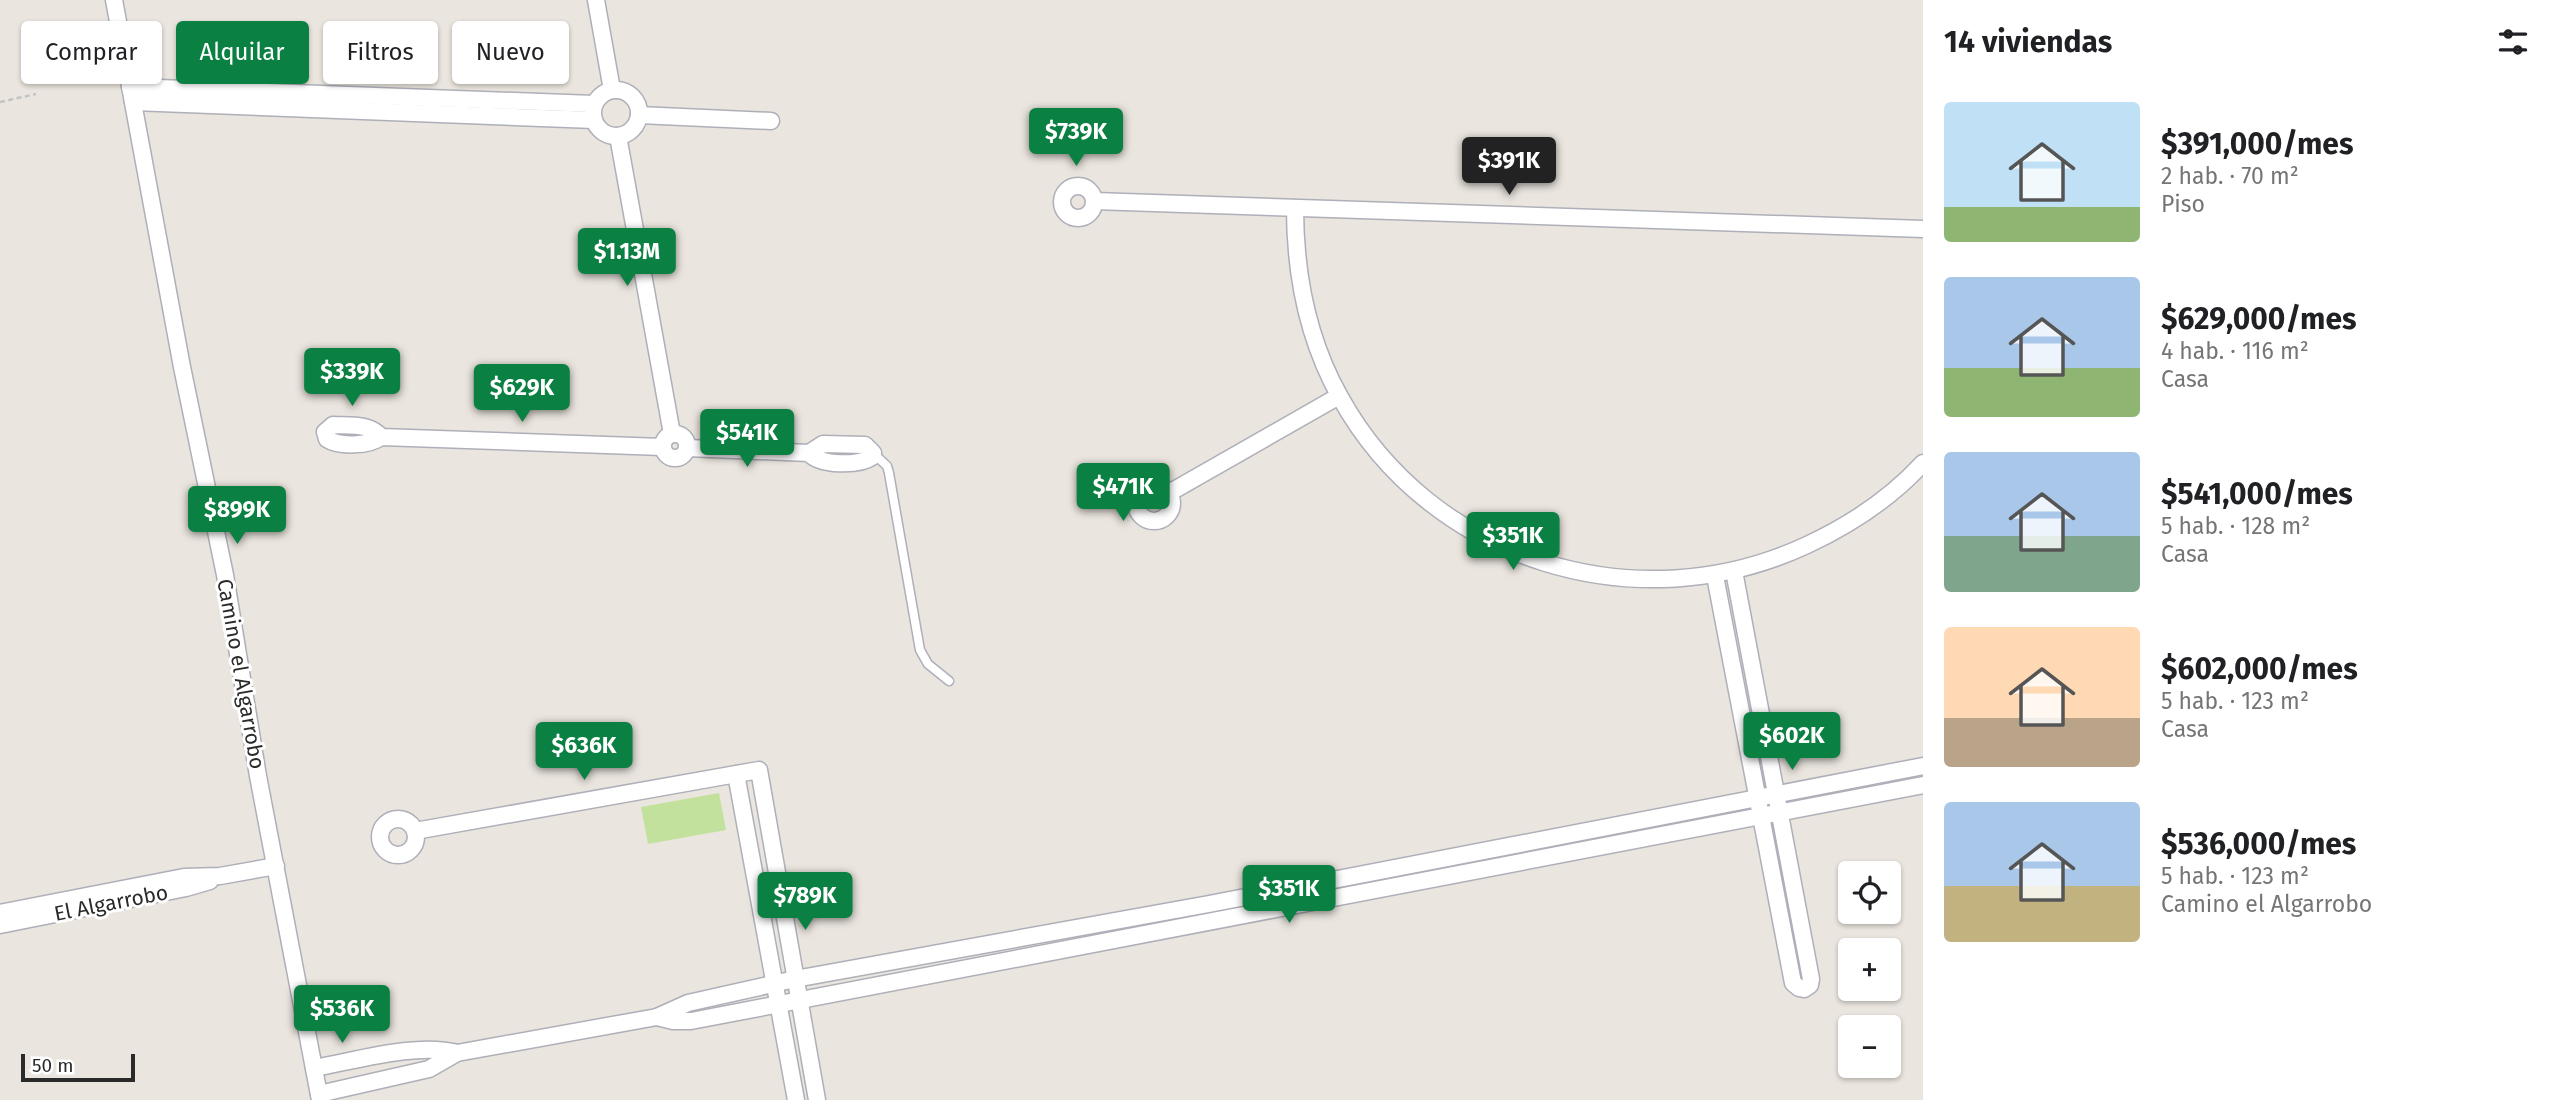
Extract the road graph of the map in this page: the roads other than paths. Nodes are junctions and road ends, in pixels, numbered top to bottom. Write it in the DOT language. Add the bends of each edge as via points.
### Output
graph roads {
  1 [pos="114,0"];
  2 [pos="596,0"];
  3 [pos="612,90"];
  4 [pos="132,94"];
  5 [pos="594,112"];
  6 [pos="639,115"];
  7 [pos="771,121"];
  8 [pos="618,136"];
  9 [pos="1094,201"];
  10 [pos="1295,208"];
  11 [pos="1923,229"];
  12 [pos="1339,396"];
  13 [pos="381,438"];
  14 [pos="667,440"];
  15 [pos="873,453"];
  16 [pos="1923,463"];
  17 [pos="1169,493"];
  18 [pos="1734,571"];
  19 [pos="1714,576"];
  20 [pos="949,681"];
  21 [pos="1923,766"];
  22 [pos="736,774"];
  23 [pos="1923,785"];
  24 [pos="1777,792"];
  25 [pos="1756,796"];
  26 [pos="1781,813"];
  27 [pos="1760,816"];
  28 [pos="415,831"];
  29 [pos="275,866"];
  30 [pos="220,876"];
  31 [pos="0,913"];
  32 [pos="0,925"];
  33 [pos="795,979"];
  34 [pos="774,984"];
  35 [pos="799,1000"];
  36 [pos="778,1004"];
  37 [pos="657,1017"];
  38 [pos="457,1053"];
  39 [pos="314,1069"];
  40 [pos="319,1097"];
  41 [pos="796,1100"];
  42 [pos="817,1100"];
  1 -- 4 [label="street, Camino el Algarrobo"];
  2 -- 3 [label="street"];
  3 -- 5 [label="street" via="605,92"];
  3 -- 6 [label="street" via="632,96"];
  4 -- 5 [label="street"];
  4 -- 29 [label="street, Camino el Algarrobo" via="225,575"];
  5 -- 8 [label="street" via="603,132"];
  6 -- 7 [label="street"];
  6 -- 8 [label="street" via="632,129"];
  8 -- 14 [label="street"];
  9 -- 10 [label="street"];
  10 -- 11 [label="street"];
  10 -- 12 [label="street" via="1303,294"];
  12 -- 17 [label="street"];
  12 -- 19 [label="street" via="1396,472 1432,504 1497,545 1546,564 1597,575 1663,580"];
  13 -- 14 [label="street"];
  14 -- 15 [label="street" via="666,455 674,459 687,448 809,453 818,461 860,463"];
  15 -- 20 [label="lane" via="889,473 920,650 928,664"];
  16 -- 18 [label="street" via="1854,521 1767,563"];
  18 -- 19 [label="street"];
  18 -- 24 [label="street"];
  19 -- 25 [label="street"];
  21 -- 24 [label="street"];
  22 -- 28 [label="street"];
  22 -- 33 [label="street" via="759,770"];
  22 -- 34 [label="street"];
  23 -- 26 [label="street"];
  24 -- 25 [label="street"];
  24 -- 26 [label="street"];
  25 -- 27 [label="street"];
  25 -- 33 [label="street" via="1209,904"];
  26 -- 27 [label="street"];
  26 -- 27 [label="street" via="1811,979 1804,989 1793,983"];
  27 -- 35 [label="street"];
  29 -- 30 [label="street, El Algarrobo"];
  29 -- 39 [label="street, Camino el Algarrobo"];
  30 -- 31 [label="street, El Algarrobo" via="184,877"];
  30 -- 32 [label="street, El Algarrobo" via="196,886"];
  33 -- 34 [label="street"];
  33 -- 35 [label="street"];
  34 -- 36 [label="street"];
  34 -- 37 [label="street" via="679,1006"];
  35 -- 36 [label="street"];
  35 -- 42 [label="street"];
  36 -- 37 [label="street" via="691,1021"];
  36 -- 41 [label="street"];
  37 -- 38 [label="street"];
  38 -- 39 [label="street" via="416,1050"];
  38 -- 40 [label="street" via="429,1069"];
  39 -- 40 [label="street, Camino el Algarrobo"];
}
